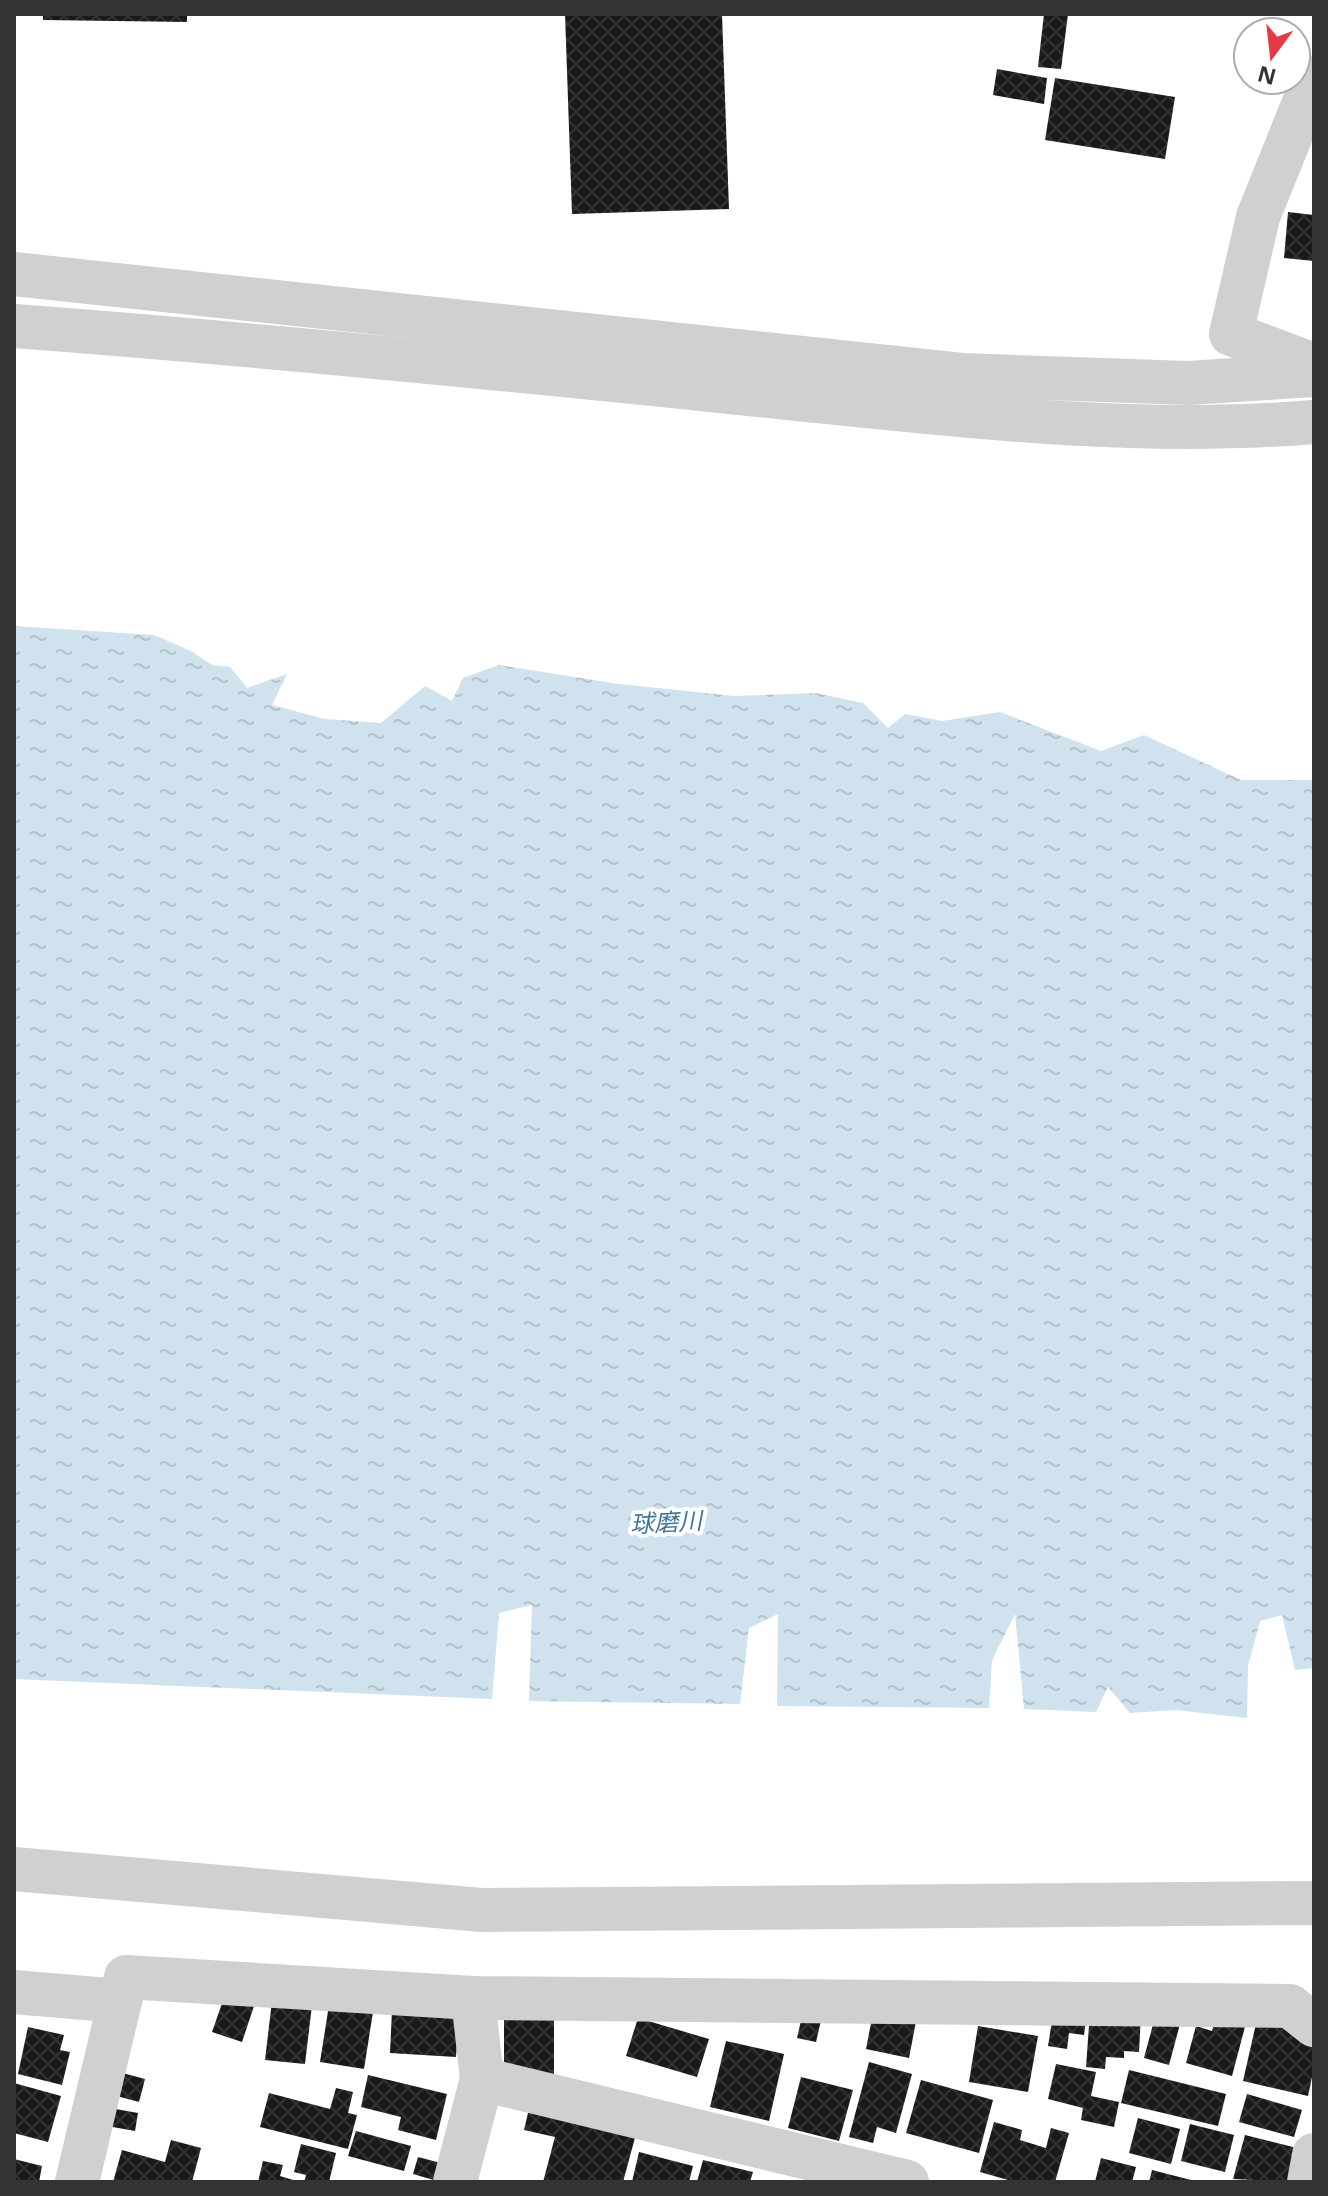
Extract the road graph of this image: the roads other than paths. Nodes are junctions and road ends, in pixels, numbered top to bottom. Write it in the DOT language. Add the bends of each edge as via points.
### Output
graph roads {
  1 [pos="1314,78"];
  2 [pos="14,274"];
  3 [pos="14,326"];
  4 [pos="1314,365"];
  5 [pos="1314,375"];
  6 [pos="1314,422"];
  7 [pos="14,1869"];
  8 [pos="1314,1903"];
  9 [pos="14,1992"];
  10 [pos="473,1998"];
  11 [pos="120,2001"];
  12 [pos="1314,2025"];
  13 [pos="482,2079"];
  14 [pos="1314,2155"];
  15 [pos="77,2182"];
  16 [pos="455,2182"];
  17 [pos="907,2182"];
  18 [pos="1309,2182"];
  1 -- 4 [label="street" via="1258,217 1231,334"];
  2 -- 5 [label="street" via="962,375 1188,383"];
  3 -- 6 [label="street" via="261,344 1064,426 1242,428"];
  7 -- 8 [label="street" via="482,1910"];
  9 -- 11 [label="street"];
  10 -- 11 [label="street" via="126,1977"];
  10 -- 12 [label="street" via="1290,2006"];
  10 -- 13 [label="street"];
  11 -- 15 [label="street"];
  13 -- 16 [label="street"];
  13 -- 17 [label="street"];
  14 -- 18 [label="street"];
}
